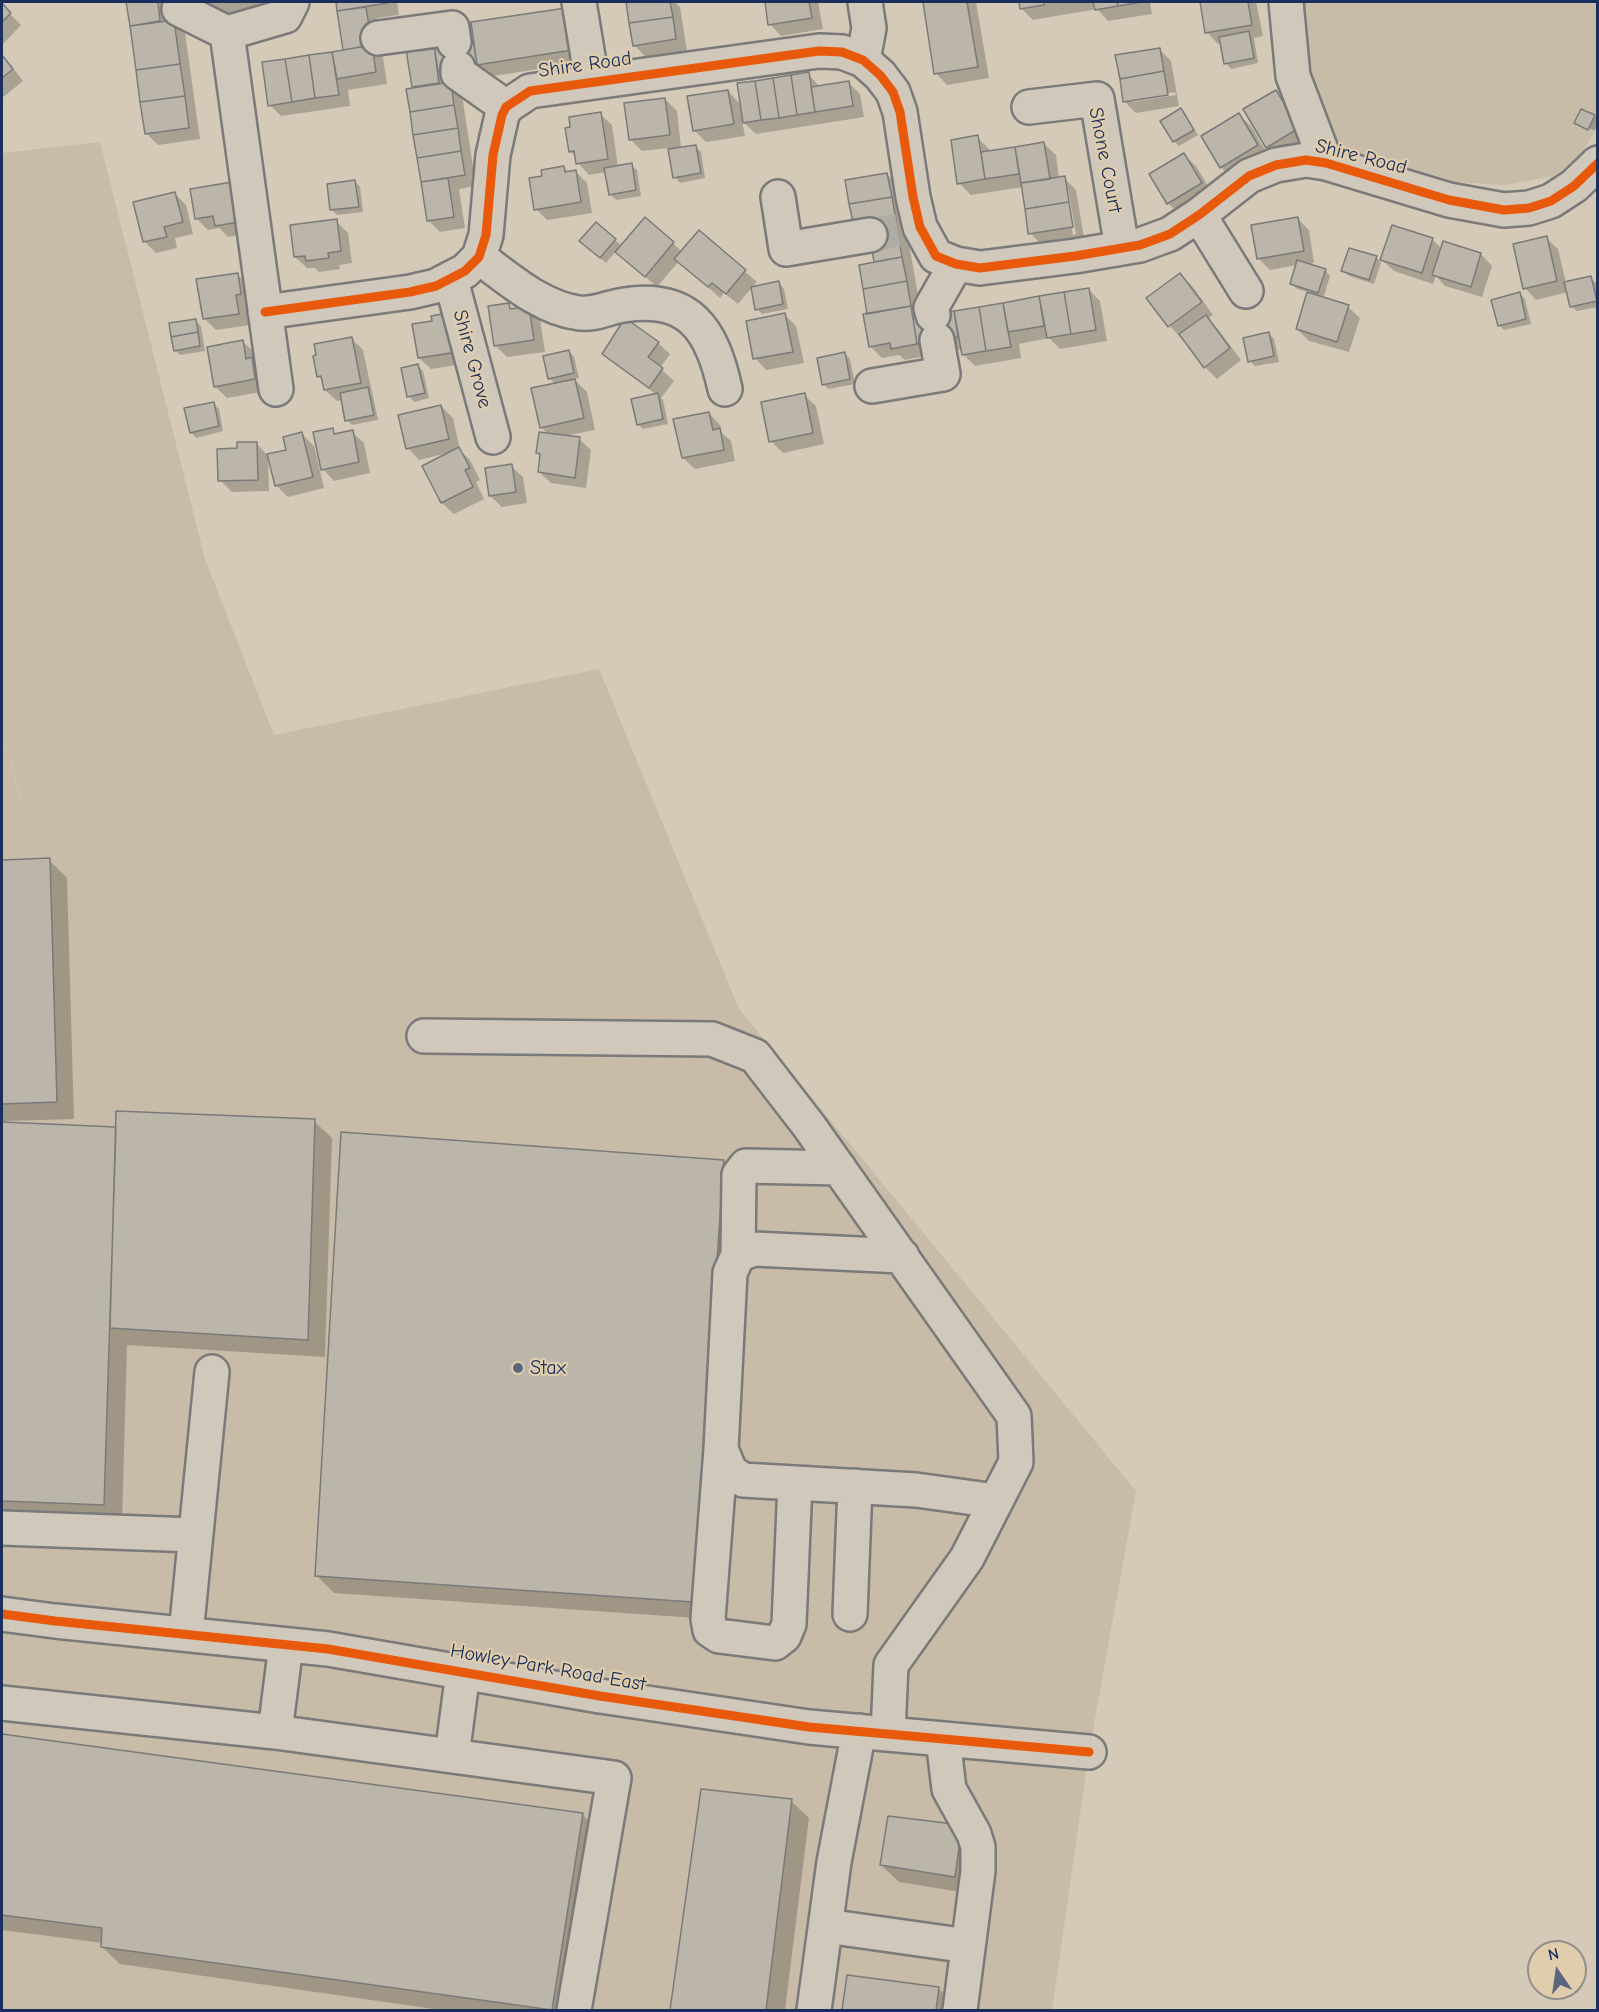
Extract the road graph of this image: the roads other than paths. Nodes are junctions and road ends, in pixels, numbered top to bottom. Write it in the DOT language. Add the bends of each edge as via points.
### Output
graph roads {
  1 [pos="292,2"];
  2 [pos="579,2"];
  3 [pos="865,2"];
  4 [pos="1286,2"];
  5 [pos="179,9"];
  6 [pos="227,33"];
  7 [pos="378,38"];
  8 [pos="862,60"];
  9 [pos="592,81"];
  10 [pos="506,107"];
  11 [pos="1029,107"];
  12 [pos="1326,163"];
  13 [pos="1598,163"];
  14 [pos="778,197"];
  15 [pos="1199,215"];
  16 [pos="900,222"];
  17 [pos="1122,248"];
  18 [pos="479,257"];
  19 [pos="956,264"];
  20 [pos="451,280"];
  21 [pos="1246,291"];
  22 [pos="265,312"];
  23 [pos="872,386"];
  24 [pos="276,389"];
  25 [pos="725,389"];
  26 [pos="493,437"];
  27 [pos="424,1036"];
  28 [pos="839,1168"];
  29 [pos="738,1255"];
  30 [pos="902,1256"];
  31 [pos="212,1372"];
  32 [pos="721,1449"];
  33 [pos="795,1483"];
  34 [pos="855,1486"];
  35 [pos="996,1501"];
  36 [pos="2,1528"];
  37 [pos="195,1535"];
  38 [pos="2,1614"];
  39 [pos="850,1614"];
  40 [pos="186,1634"];
  41 [pos="286,1645"];
  42 [pos="463,1672"];
  43 [pos="2,1703"];
  44 [pos="275,1732"];
  45 [pos="873,1733"];
  46 [pos="943,1739"];
  47 [pos="1089,1752"];
  48 [pos="452,1756"];
  49 [pos="826,1926"];
  50 [pos="968,1946"];
  51 [pos="574,2010"];
  52 [pos="814,2010"];
  53 [pos="960,2010"];
  1 -- 6 [label="street" via="285,16"];
  2 -- 9 [label="street"];
  3 -- 8 [label="street" via="869,28"];
  4 -- 12 [label="street" via="1293,76"];
  5 -- 6 [label="street"];
  6 -- 22 [label="street"];
  7 -- 10 [label="street" via="452,28 458,73"];
  8 -- 9 [label="street, Shire Road" via="842,52 819,51"];
  8 -- 16 [label="street, Shire Road" via="893,92 900,112"];
  9 -- 10 [label="street, Shire Road" via="530,91"];
  10 -- 18 [label="street" via="493,155 486,234"];
  11 -- 17 [label="street, Shone Court" via="1097,99"];
  12 -- 13 [label="street, Shire Road" via="1449,200 1504,210 1551,201"];
  12 -- 15 [label="street, Shire Road" via="1306,160 1276,165 1249,176"];
  14 -- 16 [label="street" via="786,249"];
  15 -- 17 [label="street, Shire Road" via="1170,234"];
  15 -- 21 [label="street"];
  16 -- 19 [label="street" via="936,256"];
  17 -- 19 [label="street, Shire Road" via="980,268"];
  18 -- 20 [label="street"];
  18 -- 25 [label="street" via="522,290 579,313 599,313 643,302 669,305 692,318 710,339"];
  19 -- 23 [label="street" via="931,308 943,374"];
  20 -- 22 [label="street" via="410,292"];
  20 -- 26 [label="street, Shire Grove"];
  22 -- 24 [label="street"];
  27 -- 28 [label="street" via="712,1039 755,1056"];
  28 -- 29 [label="street" via="746,1166 740,1174"];
  28 -- 30 [label="street"];
  29 -- 30 [label="street" via="754,1249"];
  29 -- 32 [label="street" via="730,1273"];
  30 -- 35 [label="street" via="1014,1416 1016,1462"];
  31 -- 37 [label="street"];
  32 -- 33 [label="street" via="730,1471 743,1480"];
  32 -- 33 [label="street" via="708,1619 711,1630 719,1636 775,1643 784,1636 789,1624"];
  33 -- 34 [label="street"];
  34 -- 35 [label="street"];
  34 -- 39 [label="street"];
  35 -- 45 [label="street" via="967,1558 891,1665"];
  36 -- 37 [label="street"];
  37 -- 40 [label="street"];
  38 -- 40 [label="street, Howley Park Road East"];
  40 -- 41 [label="street, Howley Park Road East"];
  41 -- 42 [label="street, Howley Park Road East"];
  41 -- 44 [label="street"];
  42 -- 45 [label="street, Howley Park Road East" via="600,1696"];
  42 -- 48 [label="street"];
  43 -- 44 [label="street"];
  44 -- 48 [label="street"];
  45 -- 46 [label="street, Howley Park Road East"];
  45 -- 49 [label="street" via="834,1863"];
  46 -- 47 [label="street, Howley Park Road East"];
  46 -- 50 [label="street" via="949,1789 978,1847"];
  48 -- 51 [label="street" via="614,1778"];
  49 -- 50 [label="street"];
  49 -- 52 [label="street"];
  50 -- 53 [label="street"];
}
